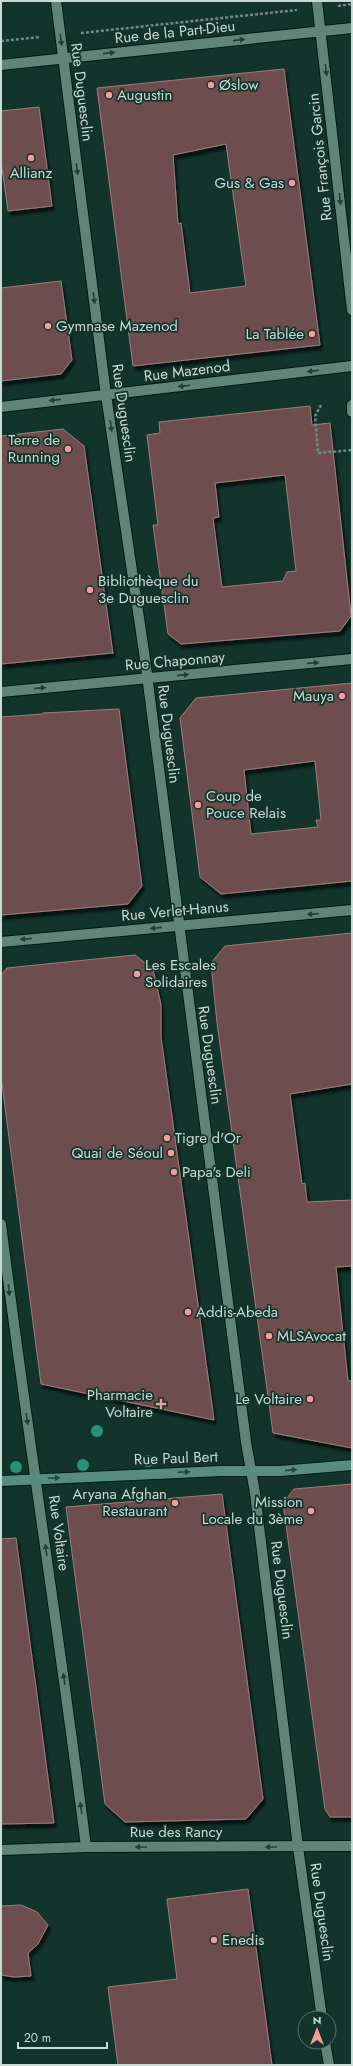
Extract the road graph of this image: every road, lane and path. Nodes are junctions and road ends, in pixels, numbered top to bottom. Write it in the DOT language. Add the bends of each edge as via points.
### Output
graph roads {
  1 [pos="56,1"];
  2 [pos="318,4"];
  3 [pos="352,4"];
  4 [pos="352,28"];
  5 [pos="321,31"];
  6 [pos="60,35"];
  7 [pos="1,41"];
  8 [pos="63,59"];
  9 [pos="1,65"];
  10 [pos="352,310"];
  11 [pos="352,366"];
  12 [pos="106,395"];
  13 [pos="321,405"];
  14 [pos="352,405"];
  15 [pos="1,407"];
  16 [pos="352,412"];
  17 [pos="352,450"];
  18 [pos="352,659"];
  19 [pos="147,678"];
  20 [pos="1,692"];
  21 [pos="352,910"];
  22 [pos="178,926"];
  23 [pos="1,942"];
  24 [pos="1,1224"];
  25 [pos="352,1465"];
  26 [pos="252,1471"];
  27 [pos="36,1479"];
  28 [pos="1,1481"];
  29 [pos="352,1846"];
  30 [pos="86,1847"];
  31 [pos="298,1847"];
  32 [pos="1,1850"];
  33 [pos="321,2010"];
  34 [pos="326,2050"];
  35 [pos="328,2065"];
  1 -- 6 [label="street, Rue Duguesclin"];
  2 -- 3 [label="path"];
  2 -- 5 [label="street, Rue François Garcin"];
  2 -- 6 [label="path"];
  4 -- 5 [label="street, Rue de la Part-Dieu"];
  8 -- 5 [label="street, Rue de la Part-Dieu, one-way"];
  5 -- 10 [label="street, Rue François Garcin, one-way"];
  6 -- 7 [label="path"];
  6 -- 8 [label="street, Rue Duguesclin, one-way"];
  8 -- 9 [label="street, Rue de la Part-Dieu"];
  8 -- 12 [label="street, Rue Duguesclin, one-way"];
  11 -- 12 [label="street, Rue Mazenod, one-way"];
  12 -- 15 [label="street, Rue Mazenod, one-way"];
  12 -- 19 [label="street, Rue Duguesclin, one-way"];
  13 -- 17 [label="path" via="315,416 318,453"];
  14 -- 16 [label="street"];
  19 -- 18 [label="street, Rue Chaponnay, one-way"];
  20 -- 19 [label="street, Rue Chaponnay, one-way"];
  19 -- 22 [label="street, Rue Duguesclin"];
  21 -- 22 [label="street, Rue Verlet-Hanus, one-way"];
  22 -- 23 [label="street, Rue Verlet-Hanus, one-way"];
  22 -- 26 [label="street, Rue Duguesclin"];
  24 -- 27 [label="street, Rue Voltaire, one-way"];
  26 -- 25 [label="street, Rue Paul Bert, one-way"];
  27 -- 26 [label="street, Rue Paul Bert, one-way"];
  26 -- 31 [label="street, Rue Duguesclin"];
  27 -- 28 [label="street, Rue Paul Bert"];
  30 -- 27 [label="street, Rue Voltaire, one-way"];
  29 -- 31 [label="street, Rue des Rancy"];
  31 -- 30 [label="street, Rue des Rancy, one-way"];
  30 -- 32 [label="street, Rue des Rancy"];
  31 -- 33 [label="street, Rue Duguesclin"];
  34 -- 35 [label="street"];
}
